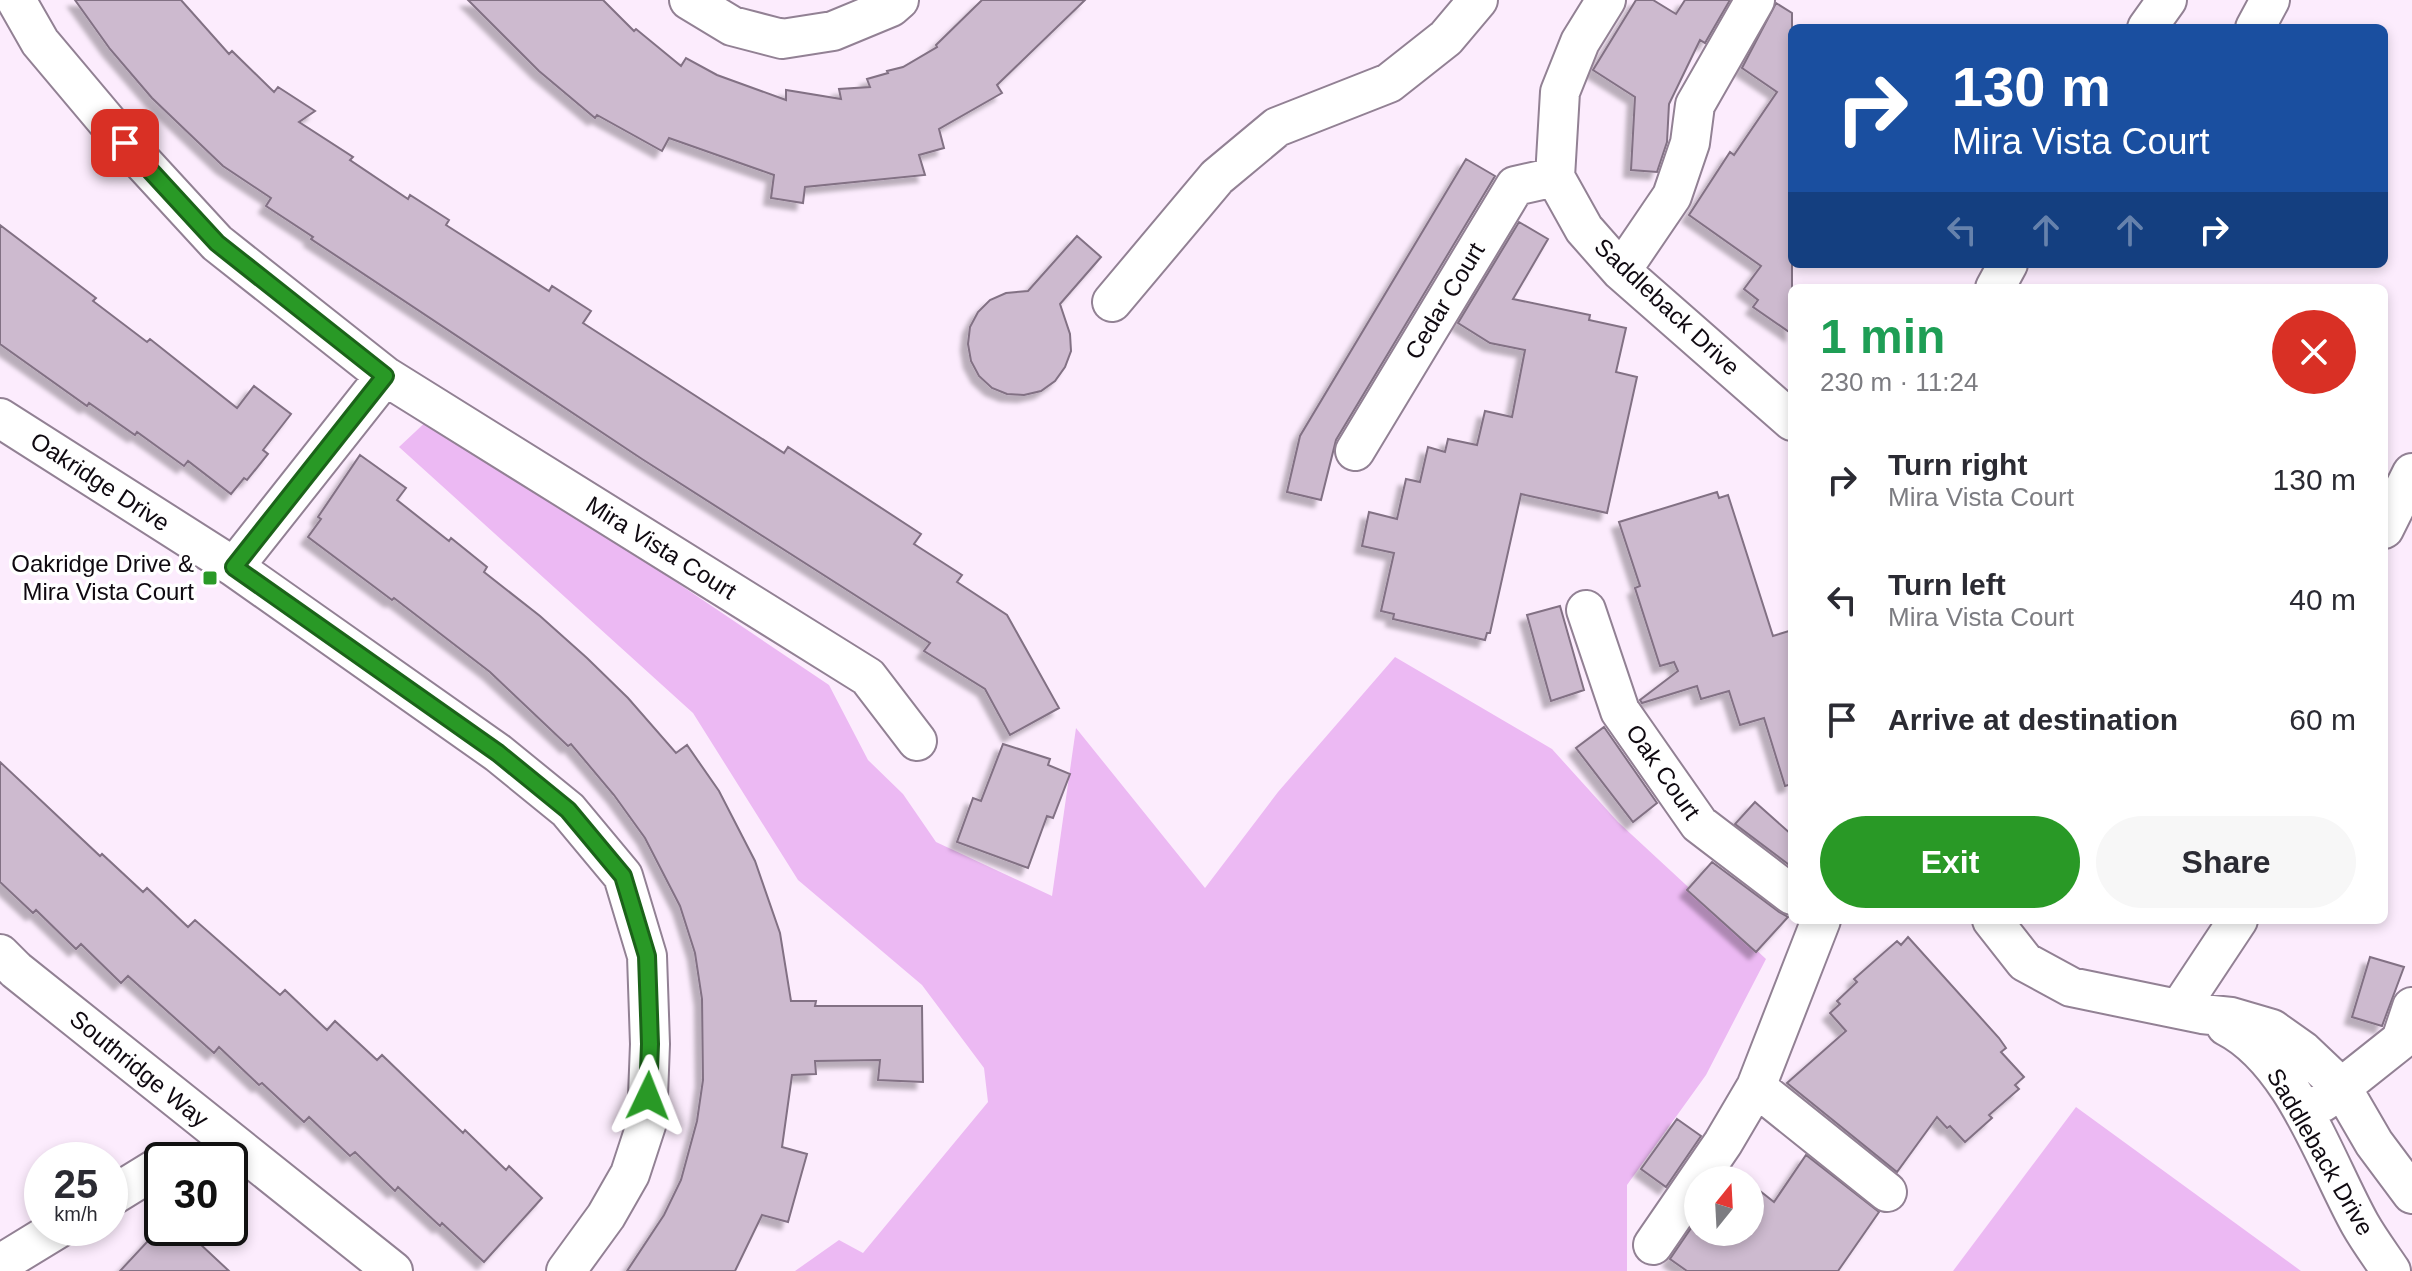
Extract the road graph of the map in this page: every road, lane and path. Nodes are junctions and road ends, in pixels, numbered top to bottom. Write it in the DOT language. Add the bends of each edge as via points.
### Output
graph roads {
  1 [pos="16,0"];
  2 [pos="689,0"];
  3 [pos="899,0"];
  4 [pos="1478,0"];
  5 [pos="1606,0"];
  6 [pos="1755,0"];
  7 [pos="2167,0"];
  8 [pos="2270,0"];
  9 [pos="2150,24"];
  10 [pos="2257,24"];
  11 [pos="1555,177"];
  12 [pos="1621,271"];
  13 [pos="1112,302"];
  14 [pos="385,376"];
  15 [pos="1788,417"];
  16 [pos="0,418"];
  17 [pos="1355,451"];
  18 [pos="2412,473"];
  19 [pos="2388,521"];
  20 [pos="234,567"];
  21 [pos="1586,610"];
  22 [pos="917,741"];
  23 [pos="1788,892"];
  24 [pos="1819,924"];
  25 [pos="1995,924"];
  26 [pos="2236,924"];
  27 [pos="0,954"];
  28 [pos="2412,1007"];
  29 [pos="2190,1012"];
  30 [pos="1756,1087"];
  31 [pos="2342,1088"];
  32 [pos="2304,1115"];
  33 [pos="217,1131"];
  34 [pos="199,1142"];
  35 [pos="1887,1192"];
  36 [pos="2412,1194"];
  37 [pos="1653,1245"];
  38 [pos="36,1246"];
  39 [pos="15,1263"];
  40 [pos="393,1271"];
  41 [pos="566,1271"];
  42 [pos="2391,1271"];
  1 -- 14 [label="street, Mira Vista Court" via="40,42 217,243"];
  2 -- 3 [label="street" via="732,26 782,39 833,31"];
  4 -- 13 [label="street" via="1446,38 1389,83 1277,127 1217,177"];
  5 -- 11 [label="street" via="1580,42 1560,92"];
  6 -- 12 [label="street" via="1695,105 1690,143 1672,196"];
  7 -- 9 [label="street"];
  8 -- 10 [label="street"];
  11 -- 12 [label="street, Saddleback Drive" via="1584,229"];
  11 -- 17 [label="street, Cedar Court" via="1515,186"];
  12 -- 15 [label="street, Saddleback Drive"];
  14 -- 20 [label="street"];
  14 -- 22 [label="street, Mira Vista Court" via="868,677"];
  16 -- 20 [label="street, Oakridge Drive"];
  18 -- 19 [label="street"];
  20 -- 41 [label="street, Oakridge Drive" via="498,753 568,810 623,876 647,956 647,1122 630,1174"];
  21 -- 23 [label="street, Oak Court" via="1620,711 1699,824"];
  24 -- 30 [label="street"];
  25 -- 29 [label="street, Saddleback Drive" via="2025,962 2071,987"];
  26 -- 29 [label="street"];
  27 -- 33 [label="street, Southridge Way"];
  28 -- 31 [label="street" via="2401,1040"];
  29 -- 31 [label="street, Saddleback Drive" via="2272,1029"];
  29 -- 32 [label="street, Saddleback Drive" via="2242,1034"];
  30 -- 35 [label="street"];
  30 -- 37 [label="street"];
  31 -- 32 [label="street"];
  31 -- 36 [label="street, Saddleback Drive"];
  32 -- 42 [label="street, Saddleback Drive" via="2360,1224"];
  33 -- 34 [label="street"];
  33 -- 40 [label="street, Southridge Way"];
  38 -- 39 [label="street"];
}
